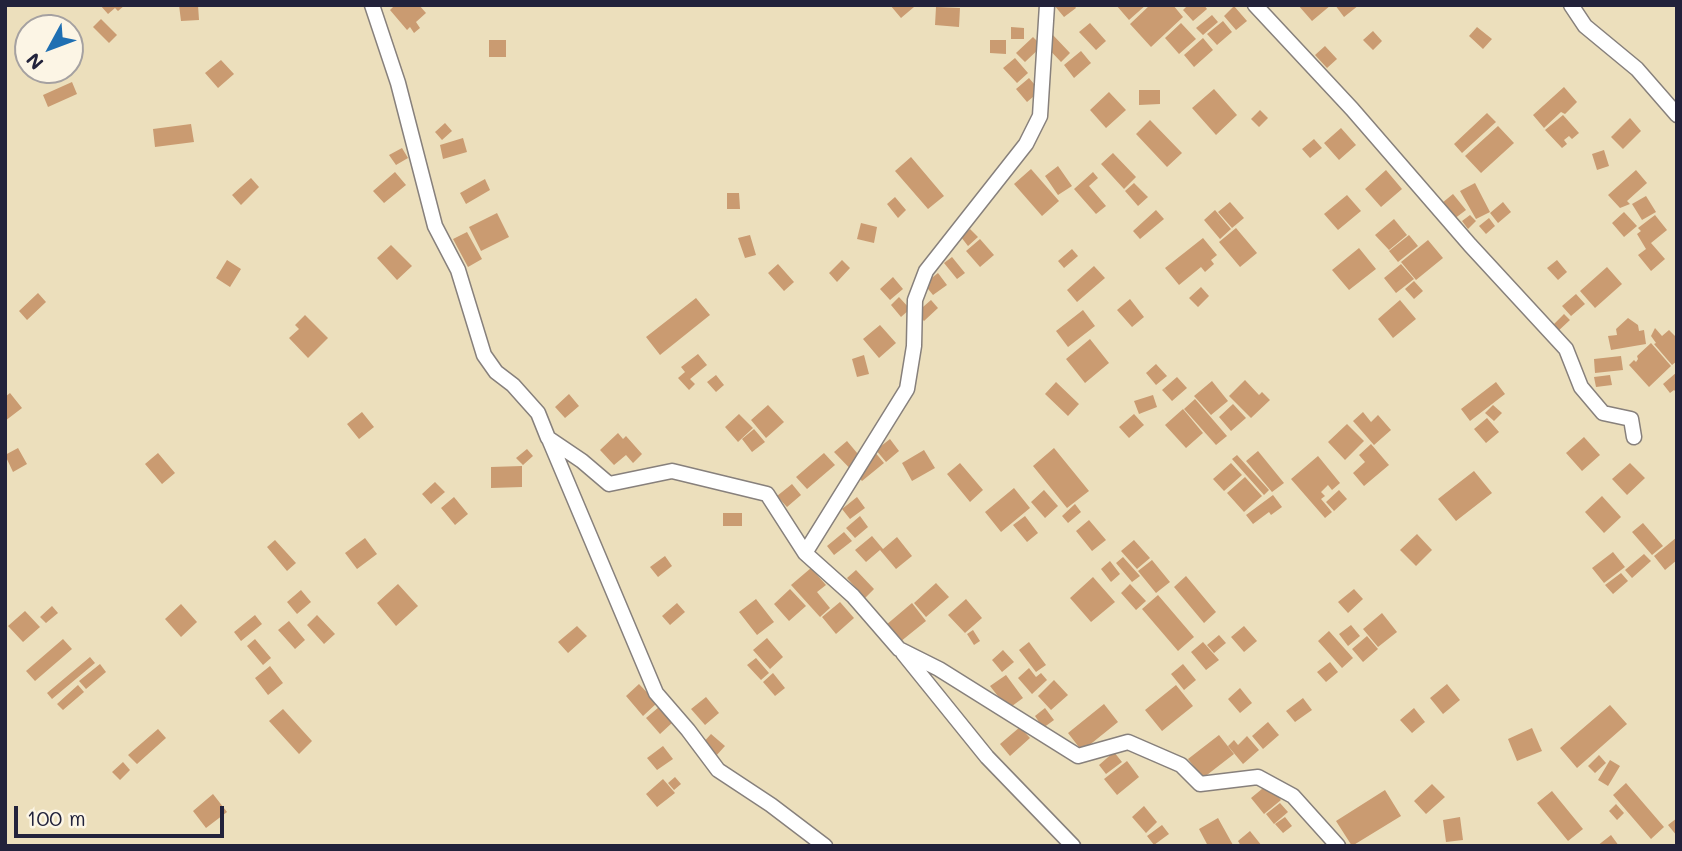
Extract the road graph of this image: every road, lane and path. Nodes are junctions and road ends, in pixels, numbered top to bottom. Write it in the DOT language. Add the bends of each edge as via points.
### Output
graph roads {
  1 [pos="372,5"];
  2 [pos="1047,5"];
  3 [pos="1255,5"];
  4 [pos="1571,5"];
  5 [pos="1677,115"];
  6 [pos="1634,437"];
  7 [pos="548,438"];
  8 [pos="805,553"];
  9 [pos="899,649"];
  10 [pos="825,846"];
  11 [pos="1073,846"];
  12 [pos="1338,846"];
  1 -- 7 [label="street" via="398,83 435,226 458,270 484,355 538,413"];
  2 -- 8 [label="street" via="1040,116 1026,144 926,271 915,300 914,346 906,389"];
  3 -- 6 [label="street" via="1566,349 1581,387 1603,413 1631,419"];
  4 -- 5 [label="street" via="1585,26 1637,69"];
  7 -- 8 [label="street" via="609,484 672,471 768,494"];
  7 -- 10 [label="street" via="656,693 718,771"];
  8 -- 9 [label="street" via="853,596"];
  9 -- 11 [label="street" via="987,757"];
  9 -- 12 [label="street" via="1078,756 1128,742 1181,765 1200,784 1258,777 1293,796"];
}
